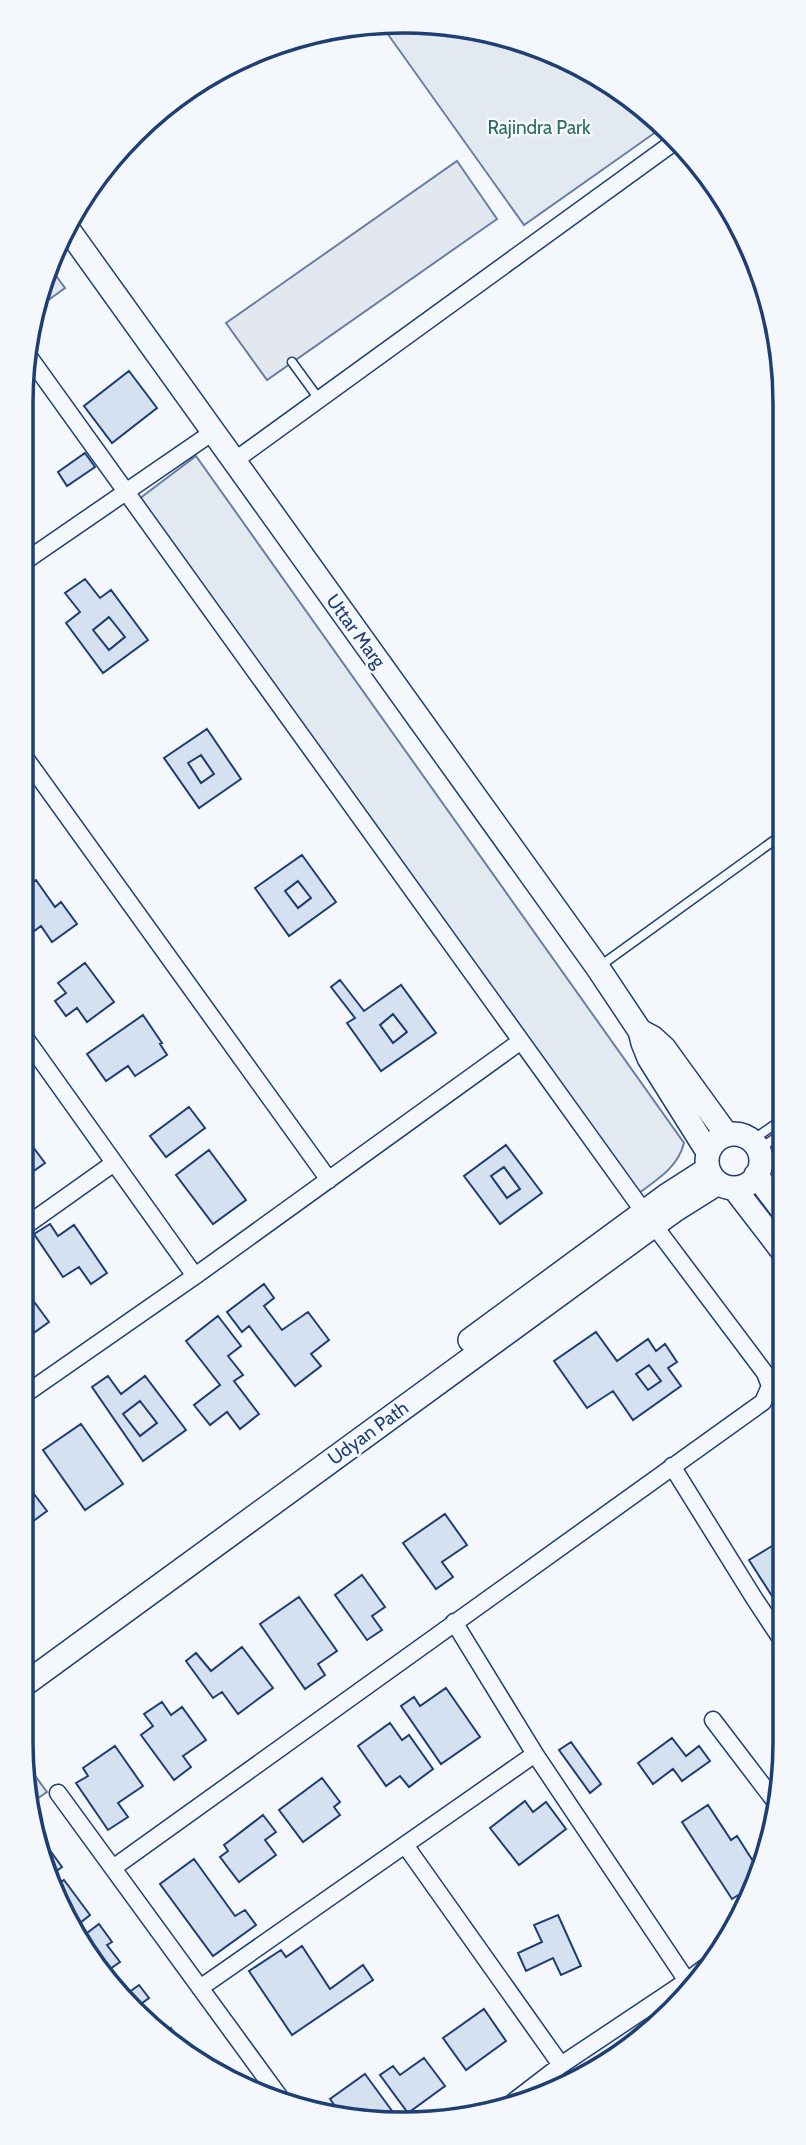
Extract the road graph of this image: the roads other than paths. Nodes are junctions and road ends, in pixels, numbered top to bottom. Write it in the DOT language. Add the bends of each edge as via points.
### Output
graph roads {
  1 [pos="668,146"];
  2 [pos="73,236"];
  3 [pos="292,362"];
  4 [pos="35,365"];
  5 [pos="319,399"];
  6 [pos="213,432"];
  7 [pos="234,461"];
  8 [pos="126,491"];
  9 [pos="33,556"];
  10 [pos="33,769"];
  11 [pos="773,841"];
  12 [pos="598,968"];
  13 [pos="640,1031"];
  14 [pos="521,1041"];
  15 [pos="33,1053"];
  16 [pos="773,1127"];
  17 [pos="727,1135"];
  18 [pos="773,1136"];
  19 [pos="754,1145"];
  20 [pos="114,1163"];
  21 [pos="717,1173"];
  22 [pos="756,1175"];
  23 [pos="329,1180"];
  24 [pos="773,1197"];
  25 [pos="649,1219"];
  26 [pos="33,1220"];
  27 [pos="773,1240"];
  28 [pos="195,1276"];
  29 [pos="33,1389"];
  30 [pos="672,1466"];
  31 [pos="454,1622"];
  32 [pos="773,1627"];
  33 [pos="33,1660"];
  34 [pos="33,1678"];
  35 [pos="713,1720"];
  36 [pos="536,1754"];
  37 [pos="58,1793"];
  38 [pos="769,1794"];
  39 [pos="405,1845"];
  40 [pos="113,1868"];
  41 [pos="686,1980"];
  42 [pos="683,1984"];
  43 [pos="200,1988"];
  44 [pos="561,2065"];
  45 [pos="274,2088"];
  46 [pos="530,2089"];
  1 -- 5 [label="street"];
  2 -- 6 [label="main road, Uttar Marg"];
  3 -- 5 [label="lane"];
  4 -- 8 [label="street"];
  5 -- 7 [label="street"];
  6 -- 7 [label="main road, Uttar Marg"];
  6 -- 8 [label="street"];
  7 -- 12 [label="main road, Uttar Marg"];
  8 -- 9 [label="street"];
  8 -- 14 [label="street"];
  10 -- 23 [label="street"];
  11 -- 12 [label="lane"];
  12 -- 13 [label="main road, Uttar Marg"];
  13 -- 17 [label="main road, Uttar Marg" via="664,1048"];
  13 -- 21 [label="main road, Uttar Marg" via="649,1058"];
  14 -- 23 [label="street"];
  14 -- 25 [label="street"];
  15 -- 20 [label="street"];
  16 -- 19 [label="lane"];
  17 -- 19 [label="main road"];
  17 -- 21 [label="main road" via="719,1139"];
  18 -- 19 [label="lane"];
  19 -- 22 [label="main road" via="760,1167"];
  20 -- 26 [label="street"];
  20 -- 28 [label="street"];
  21 -- 22 [label="main road" via="743,1186"];
  21 -- 25 [label="main road, Udyan Path"];
  21 -- 27 [label="main road, Uttar Marg"];
  22 -- 24 [label="main road"];
  23 -- 28 [label="street"];
  25 -- 30 [label="street" via="765,1373 770,1386 763,1402"];
  25 -- 33 [label="main road, Udyan Path"];
  25 -- 34 [label="main road, Udyan Path"];
  28 -- 29 [label="street"];
  30 -- 31 [label="street"];
  30 -- 32 [label="street"];
  31 -- 36 [label="street"];
  31 -- 40 [label="street"];
  35 -- 38 [label="street"];
  36 -- 39 [label="street"];
  36 -- 41 [label="street"];
  37 -- 40 [label="street"];
  39 -- 43 [label="street"];
  39 -- 44 [label="street"];
  40 -- 43 [label="street"];
  42 -- 44 [label="street"];
  43 -- 45 [label="street"];
  44 -- 46 [label="street"];
}
